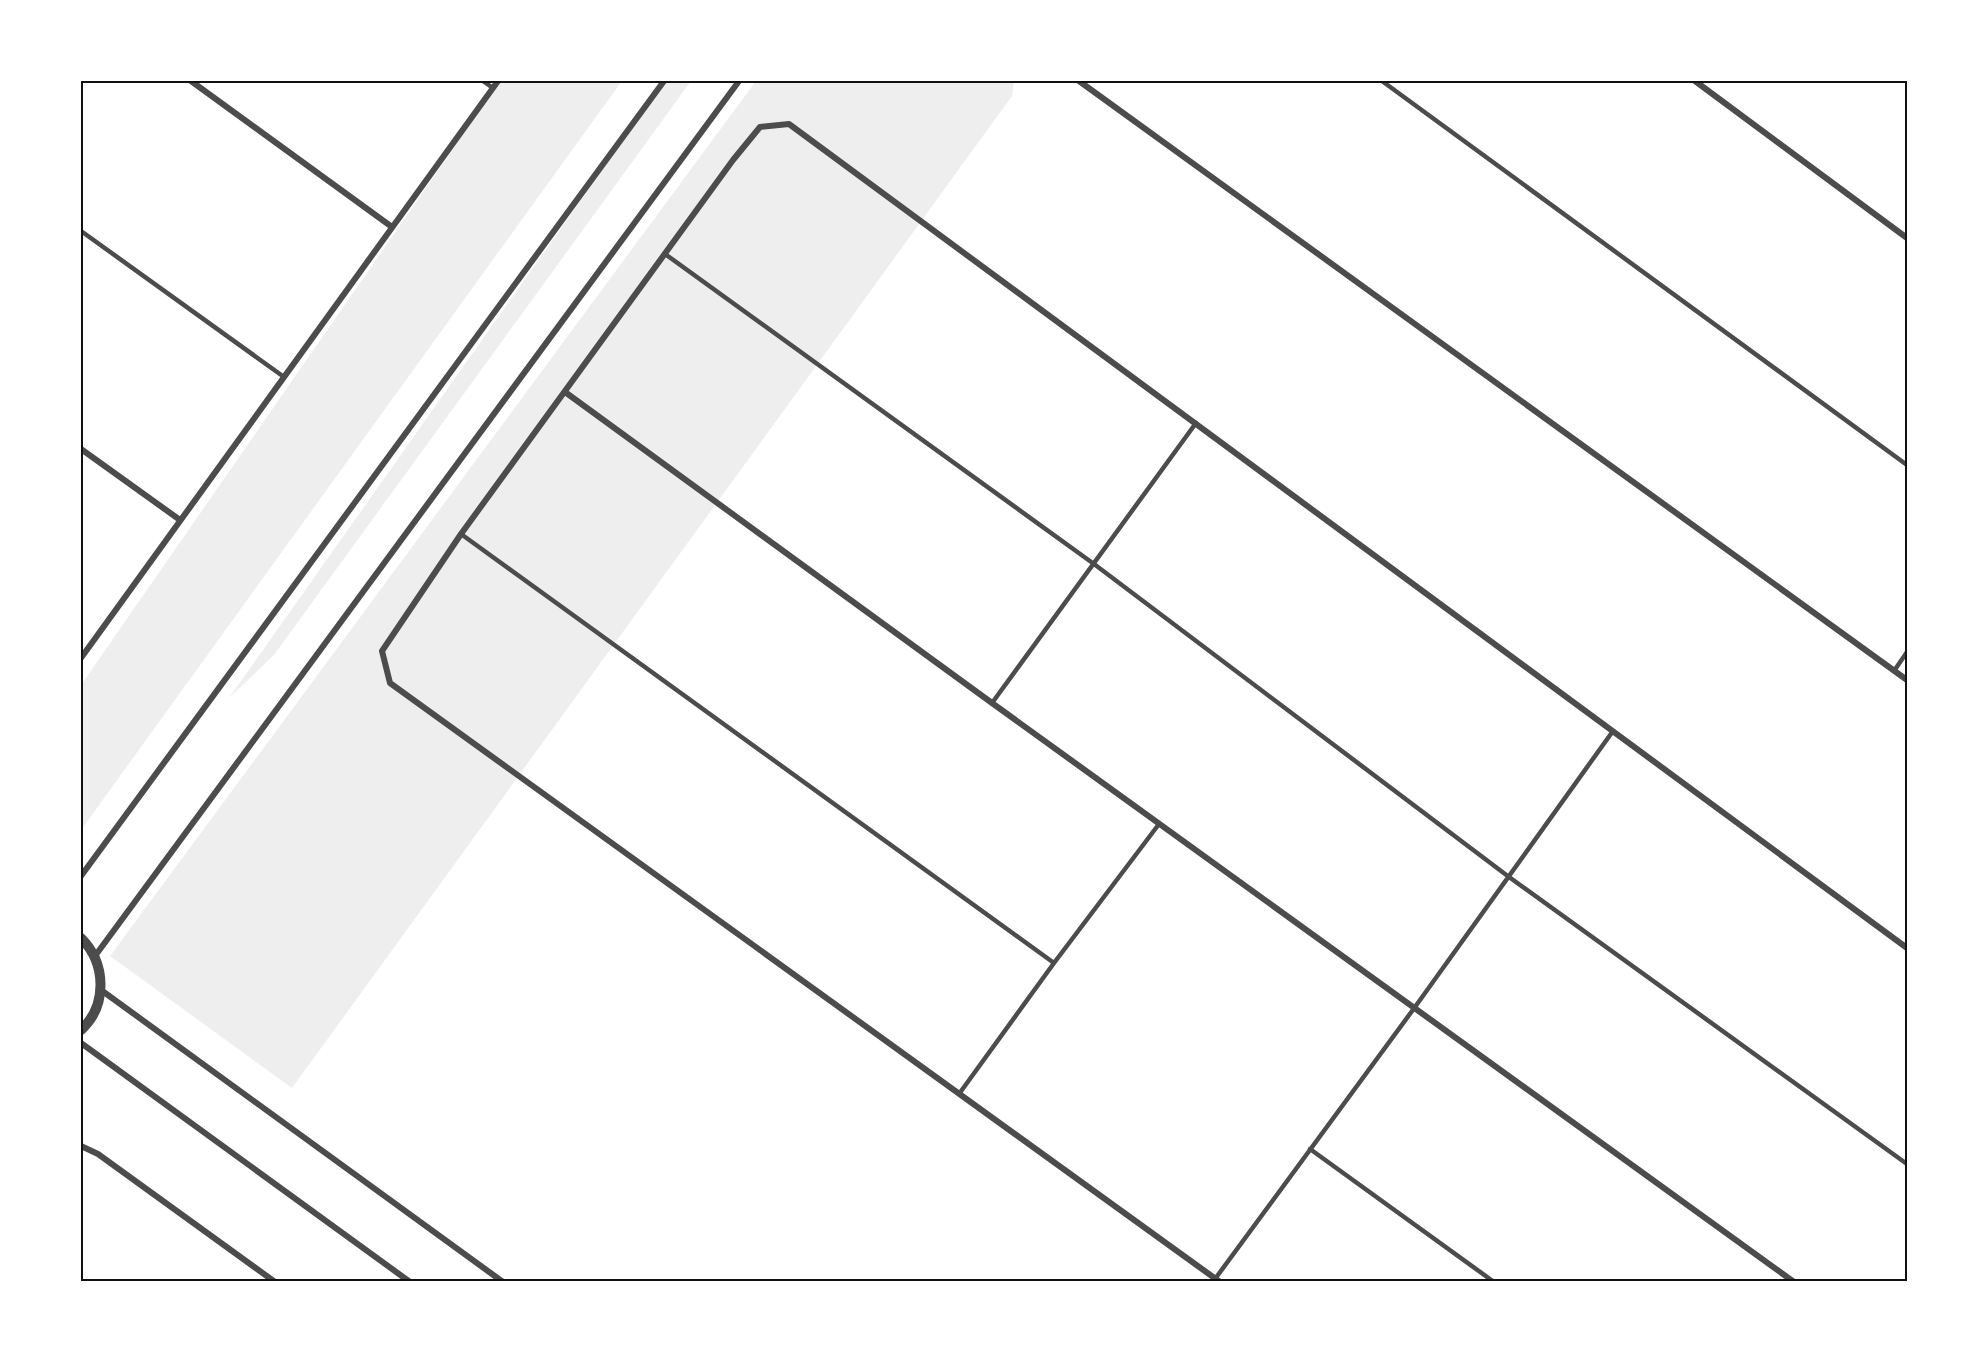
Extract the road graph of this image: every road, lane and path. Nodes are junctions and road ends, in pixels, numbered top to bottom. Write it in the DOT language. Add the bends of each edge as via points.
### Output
graph roads {
  1 [pos="191,81"];
  2 [pos="483,81"];
  3 [pos="498,81"];
  4 [pos="664,81"];
  5 [pos="739,81"];
  6 [pos="1079,81"];
  7 [pos="1382,81"];
  8 [pos="1695,81"];
  9 [pos="493,88"];
  10 [pos="392,227"];
  11 [pos="81,231"];
  12 [pos="1907,238"];
  13 [pos="666,254"];
  14 [pos="284,377"];
  15 [pos="565,392"];
  16 [pos="1196,423"];
  17 [pos="81,448"];
  18 [pos="1907,465"];
  19 [pos="180,520"];
  20 [pos="461,534"];
  21 [pos="1094,564"];
  22 [pos="1907,652"];
  23 [pos="81,658"];
  24 [pos="1894,671"];
  25 [pos="1907,680"];
  26 [pos="992,703"];
  27 [pos="1613,731"];
  28 [pos="1159,824"];
  29 [pos="81,876"];
  30 [pos="1509,877"];
  31 [pos="81,938"];
  32 [pos="1907,948"];
  33 [pos="95,956"];
  34 [pos="1054,963"];
  35 [pos="101,990"];
  36 [pos="1415,1007"];
  37 [pos="81,1030"];
  38 [pos="81,1043"];
  39 [pos="959,1094"];
  40 [pos="81,1146"];
  41 [pos="1310,1149"];
  42 [pos="1907,1164"];
  43 [pos="1216,1281"];
  44 [pos="275,1282"];
  45 [pos="410,1282"];
  46 [pos="503,1282"];
  47 [pos="1494,1282"];
  48 [pos="1794,1282"];
  1 -- 10 [label="street"];
  2 -- 9 [label="lane"];
  3 -- 9 [label="street"];
  4 -- 29 [label="street"];
  5 -- 33 [label="street"];
  6 -- 24 [label="street"];
  7 -- 18 [label="lane"];
  8 -- 12 [label="street"];
  9 -- 10 [label="street"];
  10 -- 14 [label="street"];
  11 -- 14 [label="lane"];
  13 -- 15 [label="street"];
  13 -- 16 [label="street" via="760,127 789,124"];
  13 -- 21 [label="lane"];
  14 -- 19 [label="street"];
  15 -- 20 [label="street"];
  15 -- 26 [label="street"];
  16 -- 21 [label="lane"];
  16 -- 27 [label="street"];
  17 -- 19 [label="street"];
  19 -- 23 [label="street"];
  20 -- 34 [label="lane"];
  20 -- 39 [label="street" via="382,651 390,682"];
  21 -- 26 [label="lane"];
  21 -- 30 [label="lane"];
  22 -- 24 [label="lane"];
  24 -- 25 [label="street"];
  26 -- 28 [label="street"];
  27 -- 30 [label="lane"];
  27 -- 32 [label="street"];
  28 -- 34 [label="lane"];
  28 -- 36 [label="street"];
  30 -- 36 [label="lane"];
  30 -- 42 [label="lane"];
  31 -- 33 [label="street"];
  33 -- 35 [label="street"];
  34 -- 39 [label="lane"];
  35 -- 37 [label="street" via="97,1008"];
  35 -- 46 [label="street"];
  36 -- 41 [label="lane"];
  36 -- 48 [label="street"];
  38 -- 45 [label="street"];
  39 -- 43 [label="street"];
  40 -- 44 [label="street" via="98,1154"];
  41 -- 43 [label="lane"];
  41 -- 47 [label="lane"];
}
